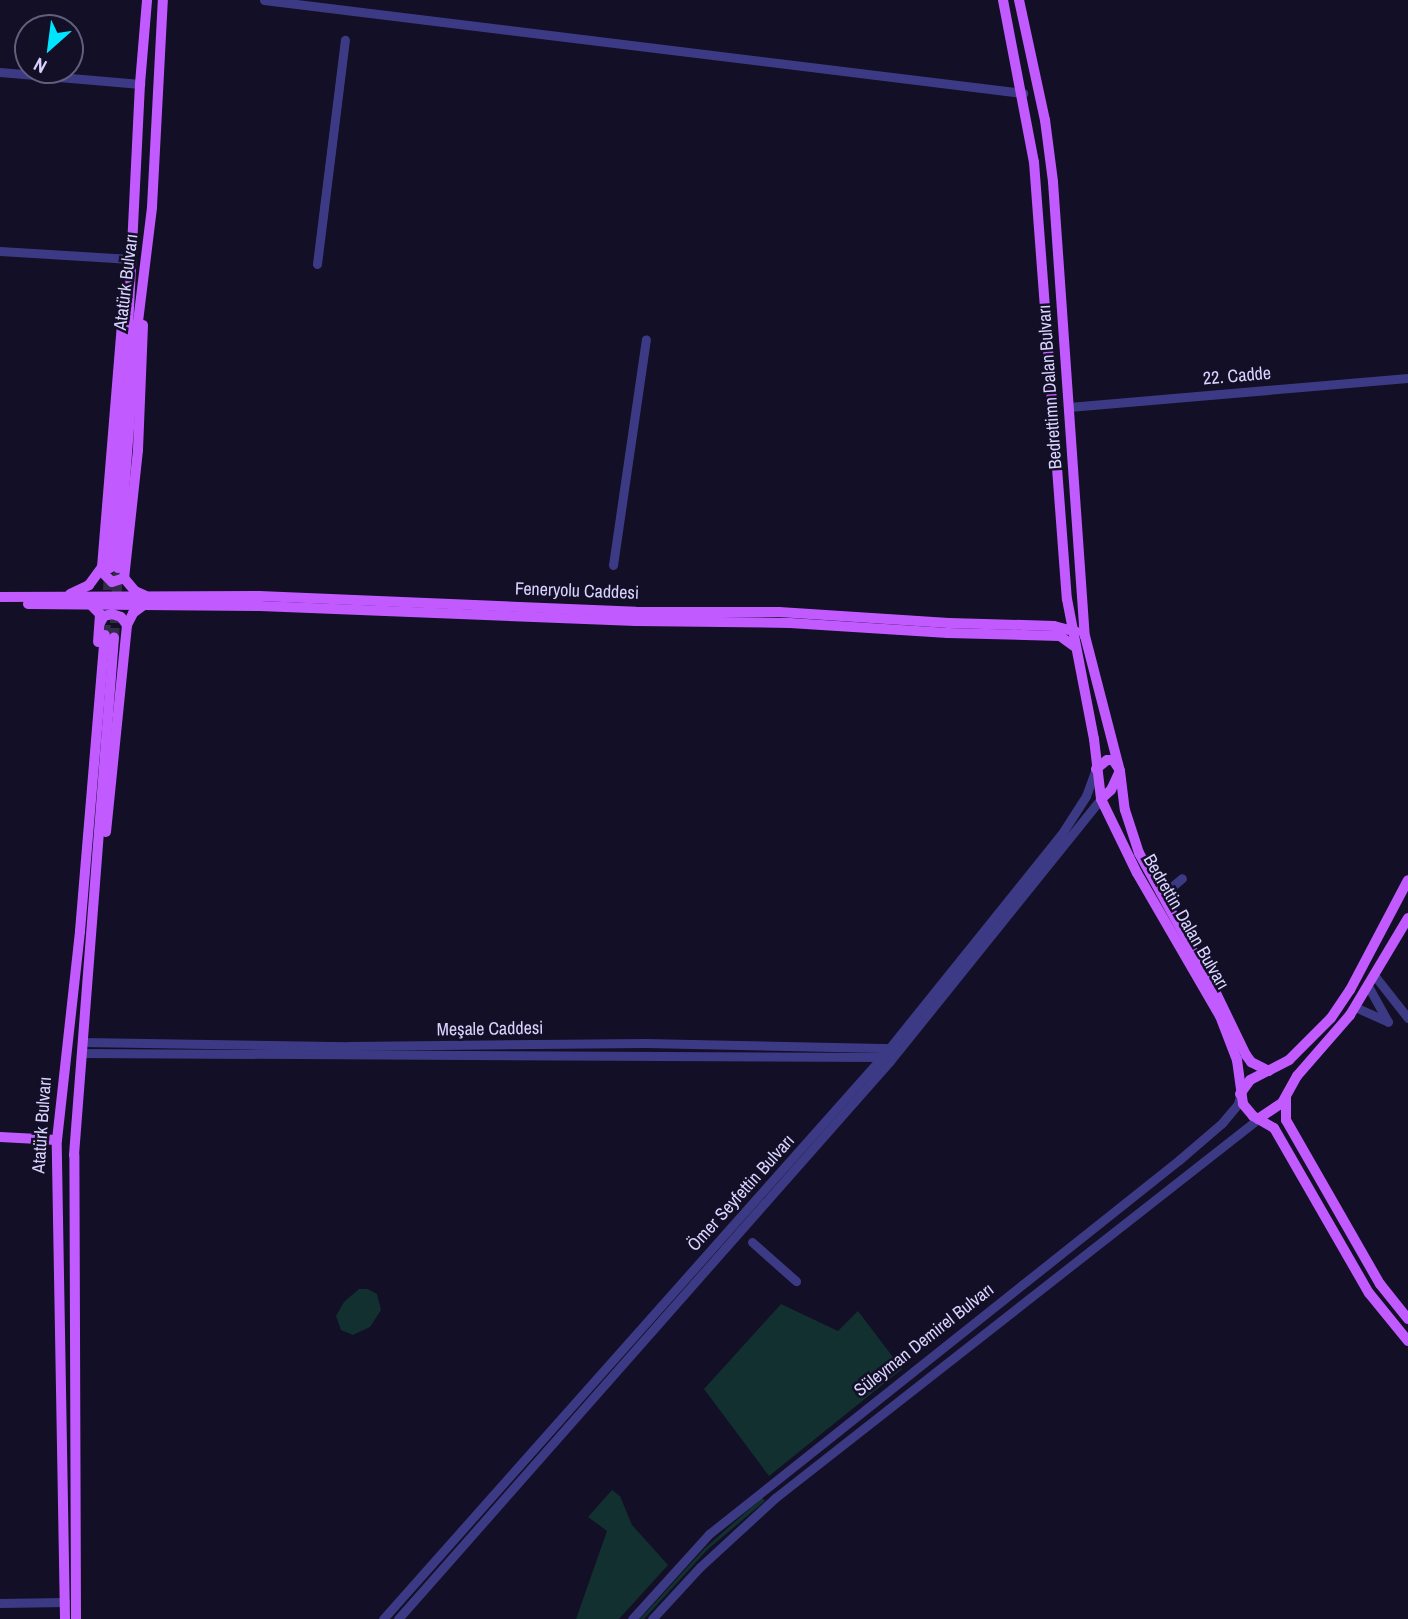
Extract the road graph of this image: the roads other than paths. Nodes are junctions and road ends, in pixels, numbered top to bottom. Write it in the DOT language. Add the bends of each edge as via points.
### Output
graph roads {
  1 [pos="147,0"];
  2 [pos="163,0"];
  3 [pos="264,0"];
  4 [pos="1003,0"];
  5 [pos="1019,0"];
  6 [pos="345,40"];
  7 [pos="0,72"];
  8 [pos="140,83"];
  9 [pos="1023,93"];
  10 [pos="0,251"];
  11 [pos="131,259"];
  12 [pos="317,264"];
  13 [pos="646,339"];
  14 [pos="1408,378"];
  15 [pos="1069,407"];
  16 [pos="613,565"];
  17 [pos="113,570"];
  18 [pos="67,595"];
  19 [pos="0,597"];
  20 [pos="1067,599"];
  21 [pos="147,600"];
  22 [pos="0,604"];
  23 [pos="90,604"];
  24 [pos="100,623"];
  25 [pos="127,625"];
  26 [pos="1051,626"];
  27 [pos="1072,631"];
  28 [pos="1085,636"];
  29 [pos="1074,646"];
  30 [pos="1111,735"];
  31 [pos="1094,745"];
  32 [pos="1096,769"];
  33 [pos="1120,771"];
  34 [pos="1101,799"];
  35 [pos="1182,878"];
  36 [pos="1408,880"];
  37 [pos="1162,895"];
  38 [pos="94,902"];
  39 [pos="1408,918"];
  40 [pos="80,931"];
  41 [pos="1374,975"];
  42 [pos="1368,986"];
  43 [pos="1355,1007"];
  44 [pos="1408,1018"];
  45 [pos="67,1039"];
  46 [pos="81,1048"];
  47 [pos="894,1049"];
  48 [pos="886,1059"];
  49 [pos="1269,1071"];
  50 [pos="1240,1094"];
  51 [pos="1286,1097"];
  52 [pos="1258,1119"];
  53 [pos="0,1137"];
  54 [pos="57,1140"];
  55 [pos="752,1242"];
  56 [pos="796,1281"];
  57 [pos="1408,1319"];
  58 [pos="1408,1341"];
  59 [pos="65,1602"];
  60 [pos="0,1603"];
  61 [pos="387,1618"];
  62 [pos="65,1619"];
  63 [pos="76,1619"];
  64 [pos="398,1619"];
  65 [pos="632,1619"];
  66 [pos="652,1619"];
  1 -- 8 [label="main road, Atatürk Bulvarı"];
  2 -- 17 [label="main road, Atatürk Bulvarı" via="142,303 138,450"];
  3 -- 9 [label="street"];
  4 -- 9 [label="main road, Bedrettimn Dalan Bulvarı"];
  5 -- 15 [label="main road, Bedrettimn Dalan Bulvarı" via="1045,120 1053,182"];
  6 -- 12 [label="street"];
  7 -- 8 [label="street"];
  8 -- 11 [label="main road, Atatürk Bulvarı"];
  9 -- 20 [label="main road, Bedrettimn Dalan Bulvarı" via="1038,206"];
  10 -- 11 [label="street"];
  11 -- 17 [label="main road, Atatürk Bulvarı" via="112,418"];
  13 -- 16 [label="street"];
  14 -- 15 [label="street, 22. Cadde"];
  15 -- 28 [label="main road, Bedrettimn Dalan Bulvarı"];
  17 -- 18 [label="main road"];
  17 -- 21 [label="main road"];
  18 -- 19 [label="main road, Feneryolu Caddesi"];
  18 -- 21 [label="main road, Feneryolu Caddesi"];
  20 -- 26 [label="main road" via="1067,610"];
  20 -- 27 [label="main road, Bedrettimn Dalan Bulvarı"];
  21 -- 23 [label="main road, Feneryolu Caddesi"];
  21 -- 25 [label="main road"];
  21 -- 26 [label="main road, Feneryolu Caddesi" via="311,595"];
  21 -- 29 [label="main road, Feneryolu Caddesi" via="1060,636"];
  22 -- 23 [label="main road, Feneryolu Caddesi"];
  23 -- 24 [label="main road" via="99,611"];
  24 -- 25 [label="main road" via="112,614"];
  24 -- 40 [label="main road" via="77,886"];
  25 -- 38 [label="main road" via="103,860"];
  26 -- 27 [label="main road, Feneryolu Caddesi"];
  27 -- 28 [label="main road, Feneryolu Caddesi"];
  27 -- 29 [label="main road, Bedrettimn Dalan Bulvarı"];
  28 -- 30 [label="main road, Bedrettimn Dalan Bulvarı"];
  29 -- 31 [label="main road, Bedrettimn Dalan Bulvarı"];
  30 -- 31 [label="main road" via="1105,750"];
  30 -- 33 [label="main road, Bedrettimn Dalan Bulvarı"];
  31 -- 32 [label="main road, Bedrettimn Dalan Bulvarı"];
  32 -- 33 [label="main road" via="1114,760"];
  32 -- 34 [label="main road, Bedrettin Dalan Bulvarı"];
  32 -- 47 [label="street, Ömer Seyfettin Bulvarı" via="1087,796 1061,835"];
  33 -- 34 [label="main road"];
  33 -- 37 [label="main road, Bedrettin Dalan Bulvarı" via="1130,831"];
  34 -- 47 [label="street, Ömer Seyfettin Bulvarı"];
  34 -- 50 [label="main road, Bedrettin Dalan Bulvarı" via="1137,873 1220,1016 1237,1060"];
  35 -- 37 [label="street"];
  36 -- 49 [label="main road, Süleyman Demirel Bulvarı" via="1331,1018 1289,1060"];
  37 -- 49 [label="main road, Bedrettin Dalan Bulvarı" via="1246,1055"];
  38 -- 40 [label="main road, Atatürk Bulvarı" via="109,637"];
  38 -- 46 [label="main road, Atatürk Bulvarı"];
  39 -- 41 [label="main road, Süleyman Demirel Bulvarı"];
  40 -- 45 [label="main road, Atatürk Bulvarı"];
  41 -- 42 [label="main road, Süleyman Demirel Bulvarı"];
  41 -- 44 [label="street"];
  42 -- 43 [label="main road, Süleyman Demirel Bulvarı"];
  42 -- 43 [label="street" via="1388,1022"];
  43 -- 51 [label="main road, Süleyman Demirel Bulvarı" via="1297,1076"];
  45 -- 46 [label="main road"];
  45 -- 54 [label="main road, Atatürk Bulvarı"];
  46 -- 47 [label="street, Meşale Caddesi" via="651,1043"];
  46 -- 48 [label="street, Meşale Caddesi"];
  46 -- 63 [label="main road, Atatürk Bulvarı" via="72,1215"];
  47 -- 48 [label="street, Ömer Seyfettin Bulvarı"];
  48 -- 61 [label="street, Ömer Seyfettin Bulvarı"];
  48 -- 64 [label="street, Ömer Seyfettin Bulvarı"];
  49 -- 50 [label="main road, Süleyman Demirel Bulvarı" via="1250,1080"];
  50 -- 52 [label="main road" via="1245,1108"];
  50 -- 65 [label="street, Süleyman Demirel Bulvarı" via="1230,1116 1196,1145 709,1534"];
  51 -- 52 [label="main road, Süleyman Demirel Bulvarı"];
  51 -- 57 [label="main road" via="1286,1120 1380,1283"];
  52 -- 58 [label="main road" via="1274,1128 1369,1293"];
  52 -- 66 [label="street, Süleyman Demirel Bulvarı" via="775,1498"];
  53 -- 54 [label="main road"];
  54 -- 59 [label="main road, Atatürk Bulvarı"];
  55 -- 56 [label="street"];
  59 -- 60 [label="street"];
  59 -- 62 [label="main road, Atatürk Bulvarı"];
}
